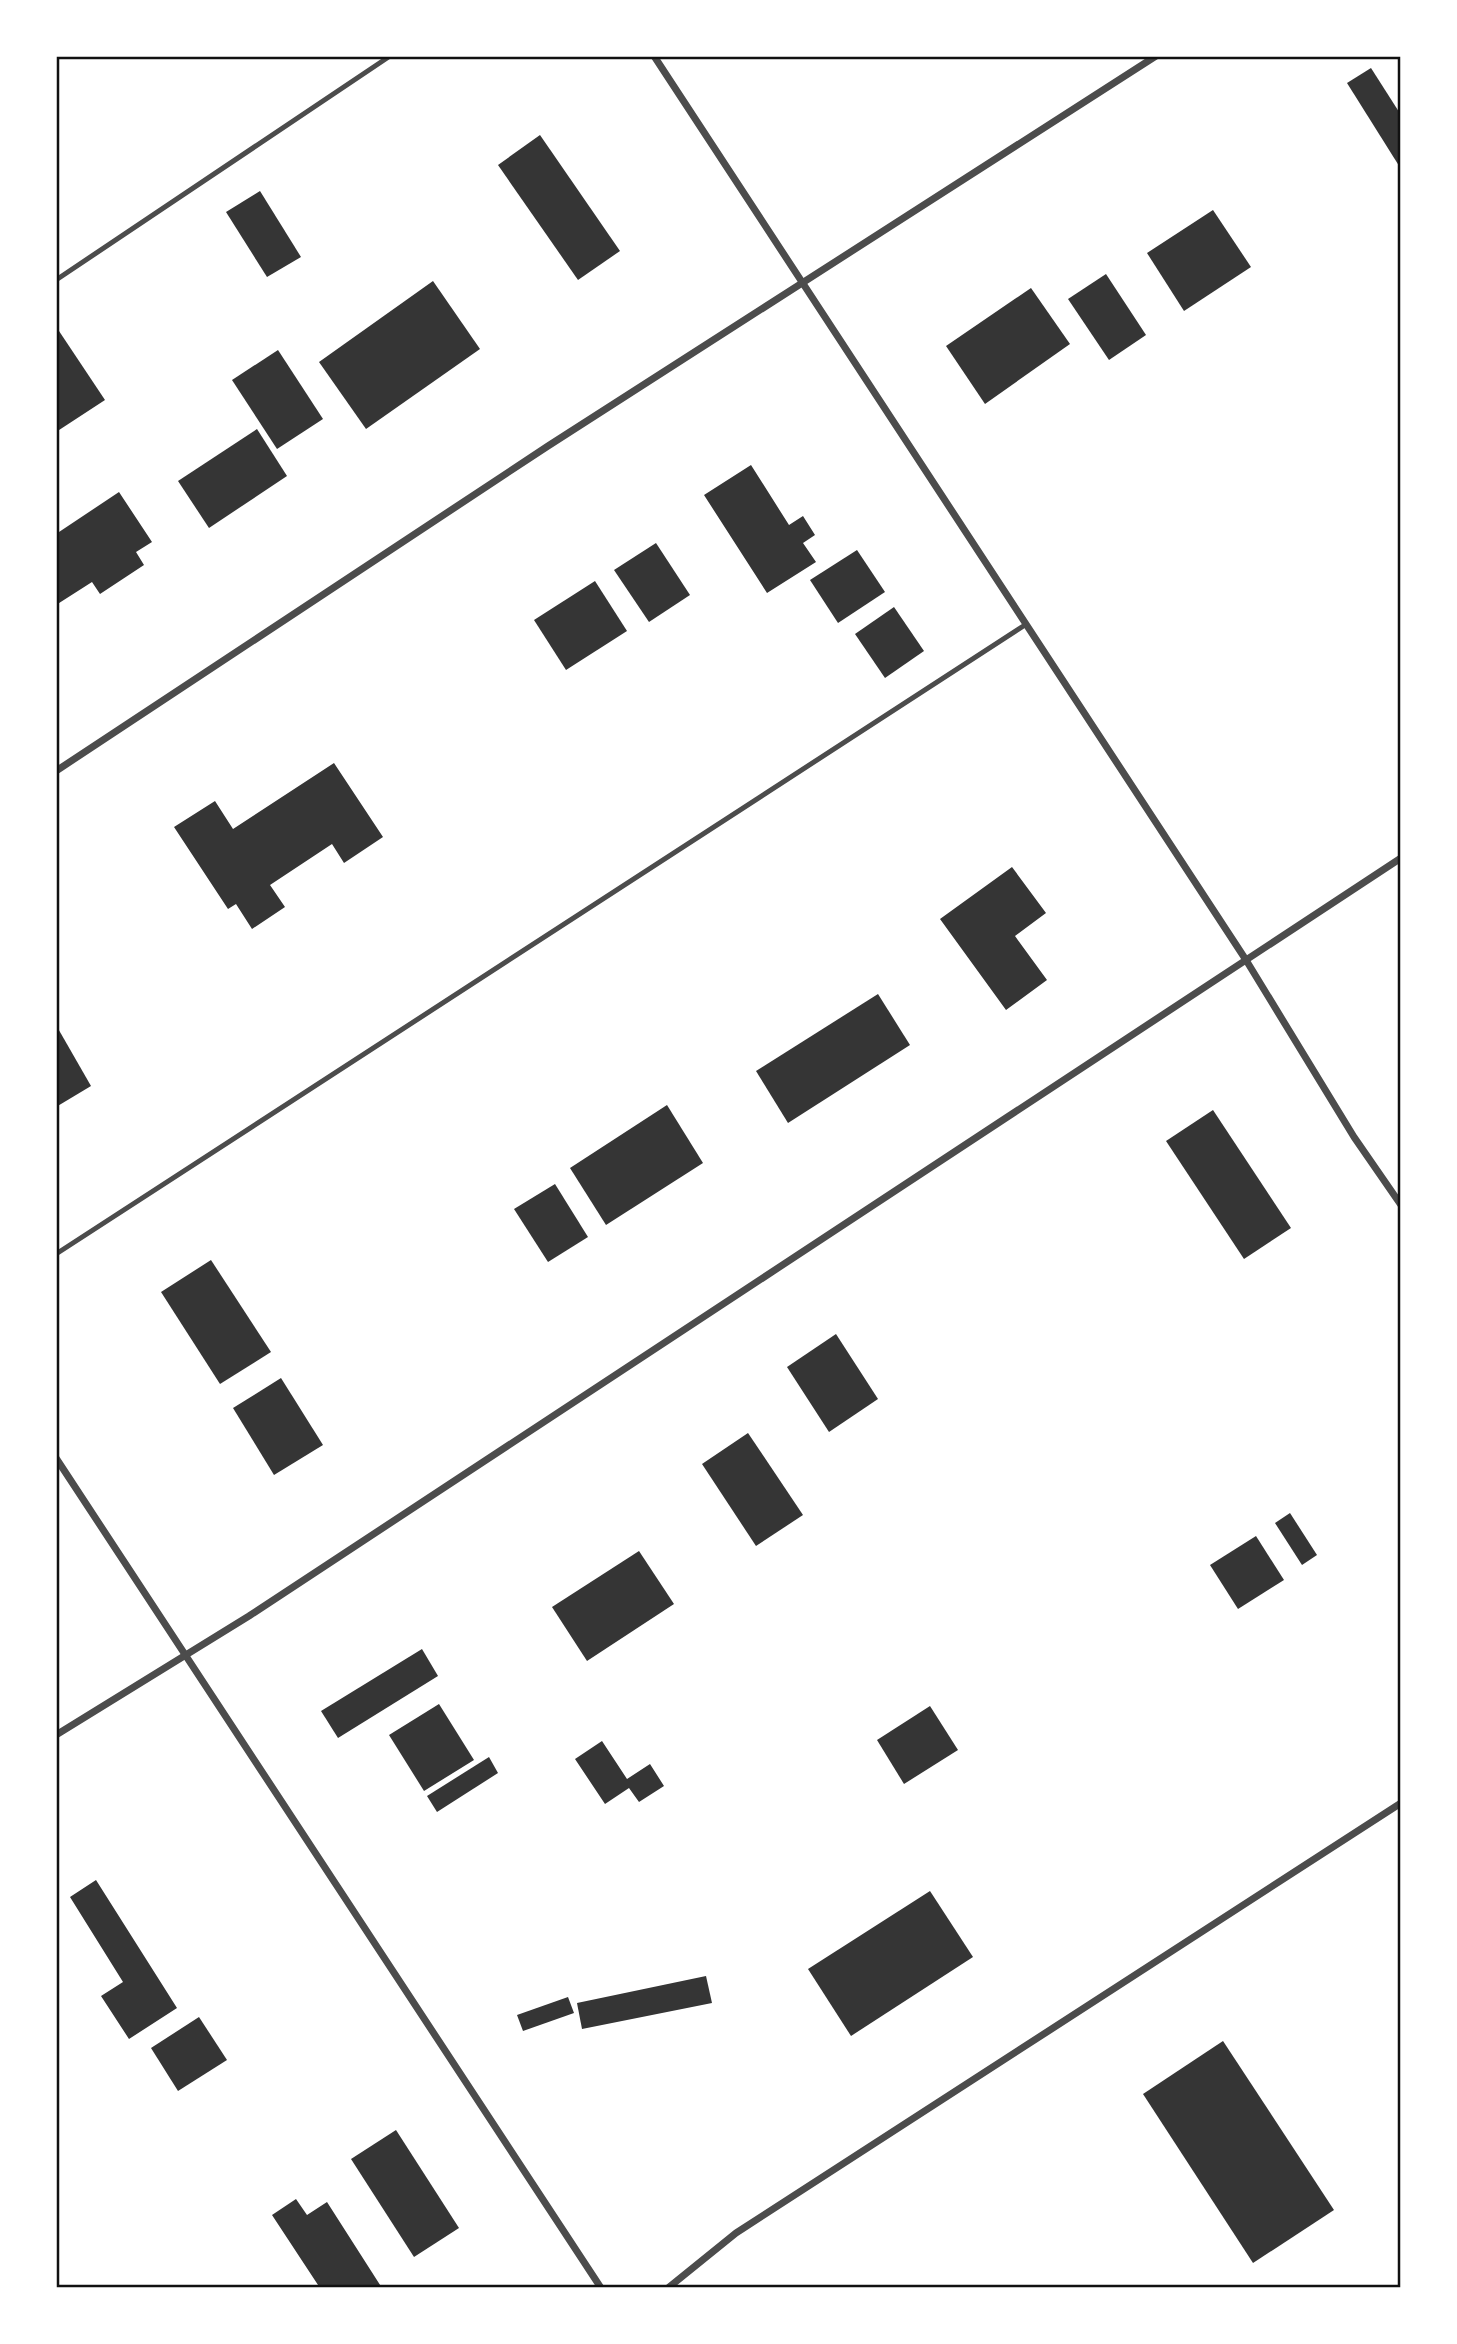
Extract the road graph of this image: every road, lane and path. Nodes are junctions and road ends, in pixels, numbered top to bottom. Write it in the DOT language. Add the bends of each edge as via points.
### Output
graph roads {
  1 [pos="390,56"];
  2 [pos="654,56"];
  3 [pos="1156,56"];
  4 [pos="56,280"];
  5 [pos="801,284"];
  6 [pos="1025,625"];
  7 [pos="56,771"];
  8 [pos="1401,859"];
  9 [pos="1247,960"];
  10 [pos="1401,1205"];
  11 [pos="56,1254"];
  12 [pos="56,1458"];
  13 [pos="187,1654"];
  14 [pos="56,1735"];
  15 [pos="1401,1803"];
  16 [pos="601,2288"];
  17 [pos="668,2288"];
  1 -- 4 [label="lane"];
  2 -- 5 [label="street"];
  3 -- 5 [label="street"];
  5 -- 6 [label="street"];
  5 -- 7 [label="street"];
  6 -- 9 [label="street"];
  6 -- 11 [label="lane"];
  8 -- 9 [label="street"];
  9 -- 10 [label="street" via="1354,1137"];
  9 -- 13 [label="street"];
  12 -- 13 [label="street"];
  13 -- 14 [label="street"];
  13 -- 16 [label="street"];
  15 -- 17 [label="street" via="736,2233"];
}
